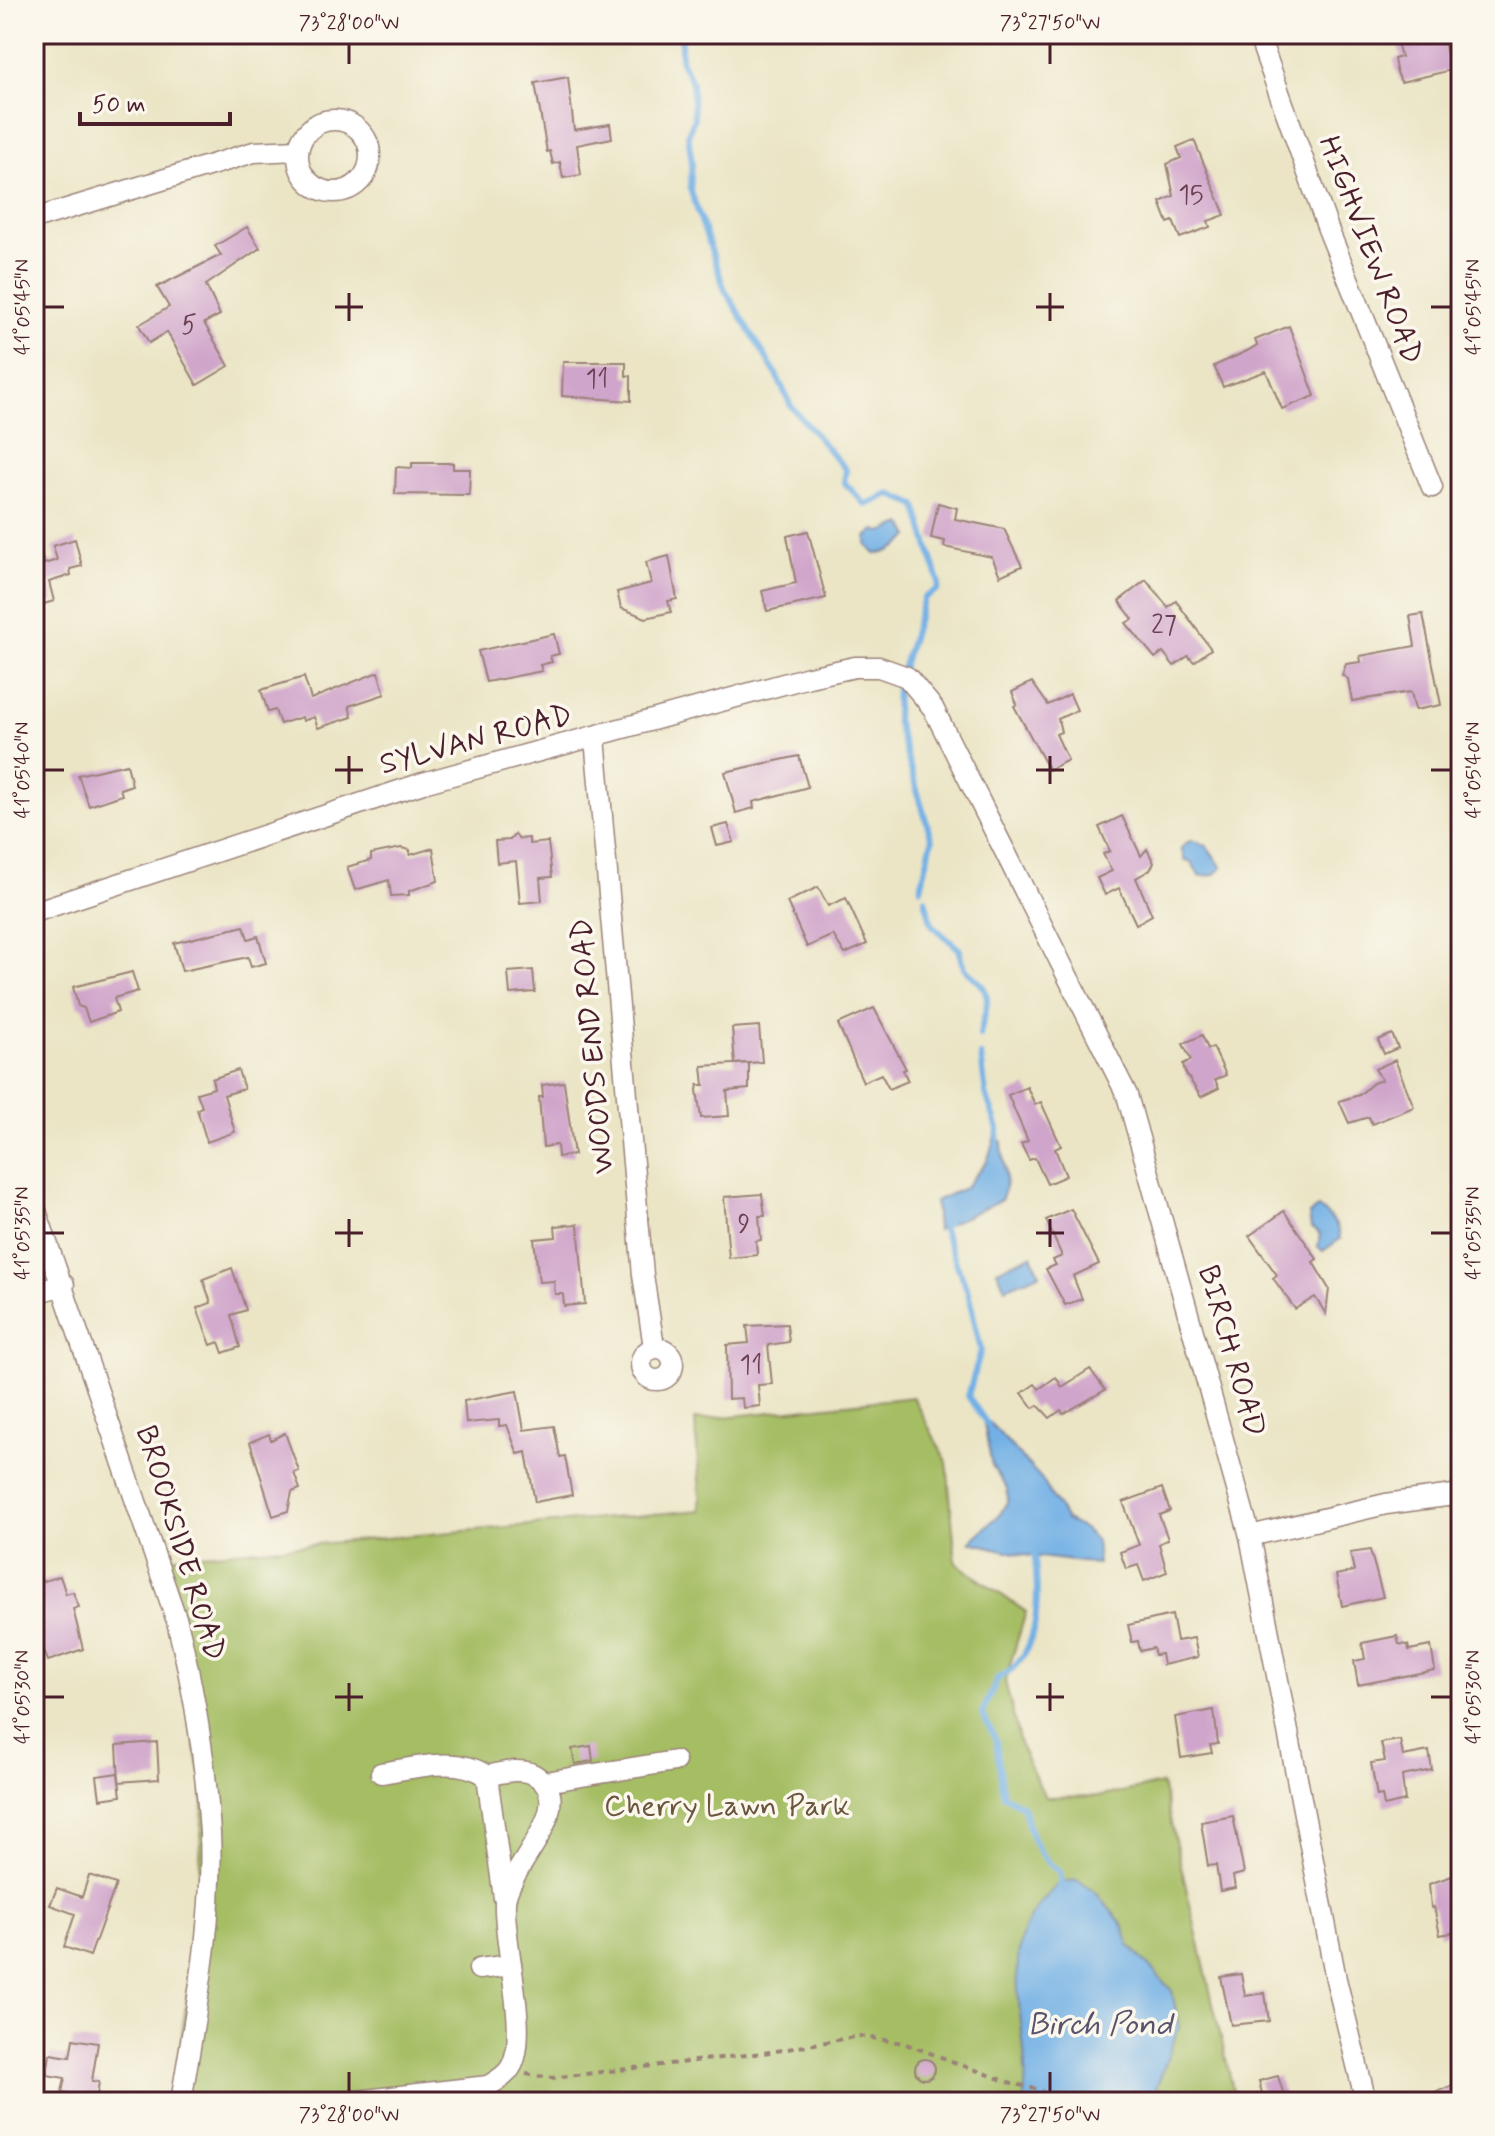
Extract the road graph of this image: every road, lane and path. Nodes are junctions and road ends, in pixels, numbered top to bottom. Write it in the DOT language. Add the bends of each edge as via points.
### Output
graph roads {
  1 [pos="1258,34"];
  2 [pos="298,150"];
  3 [pos="34,219"];
  4 [pos="1432,487"];
  5 [pos="901,674"];
  6 [pos="595,738"];
  7 [pos="34,912"];
  8 [pos="34,1205"];
  9 [pos="64,1285"];
  10 [pos="34,1293"];
  11 [pos="654,1347"];
  12 [pos="1461,1494"];
  13 [pos="1250,1536"];
  14 [pos="675,1761"];
  15 [pos="381,1773"];
  16 [pos="487,1776"];
  17 [pos="545,1782"];
  18 [pos="504,1901"];
  19 [pos="511,1965"];
  20 [pos="479,1969"];
  21 [pos="513,2064"];
  22 [pos="1043,2091"];
  23 [pos="413,2099"];
  24 [pos="181,2102"];
  25 [pos="348,2102"];
  26 [pos="1366,2102"];
  1 -- 4 [label="street, HIGHVIEW ROAD" via="1328,229"];
  2 -- 3 [label="street" via="254,152"];
  5 -- 6 [label="street, SYLVAN ROAD" via="855,667 725,698"];
  5 -- 13 [label="street, BIRCH ROAD" via="933,708 1127,1095"];
  6 -- 7 [label="street, SYLVAN ROAD" via="423,783"];
  6 -- 11 [label="street, WOODS END ROAD"];
  8 -- 9 [label="street, BROOKSIDE ROAD"];
  9 -- 10 [label="street"];
  9 -- 24 [label="street, BROOKSIDE ROAD" via="192,1680 210,1834 205,1946"];
  12 -- 13 [label="street" via="1386,1504"];
  13 -- 26 [label="street, BIRCH ROAD" via="1336,1979"];
  14 -- 17 [label="street"];
  15 -- 16 [label="street" via="449,1764"];
  16 -- 17 [label="street" via="508,1770 534,1773"];
  16 -- 18 [label="street"];
  17 -- 18 [label="street" via="547,1822 517,1868"];
  18 -- 19 [label="street"];
  19 -- 20 [label="street"];
  19 -- 21 [label="street" via="517,2038"];
  21 -- 22 [label="path" via="527,2075 551,2078 859,2036 903,2043"];
  21 -- 23 [label="street" via="488,2086"];
  23 -- 25 [label="street"];
}
